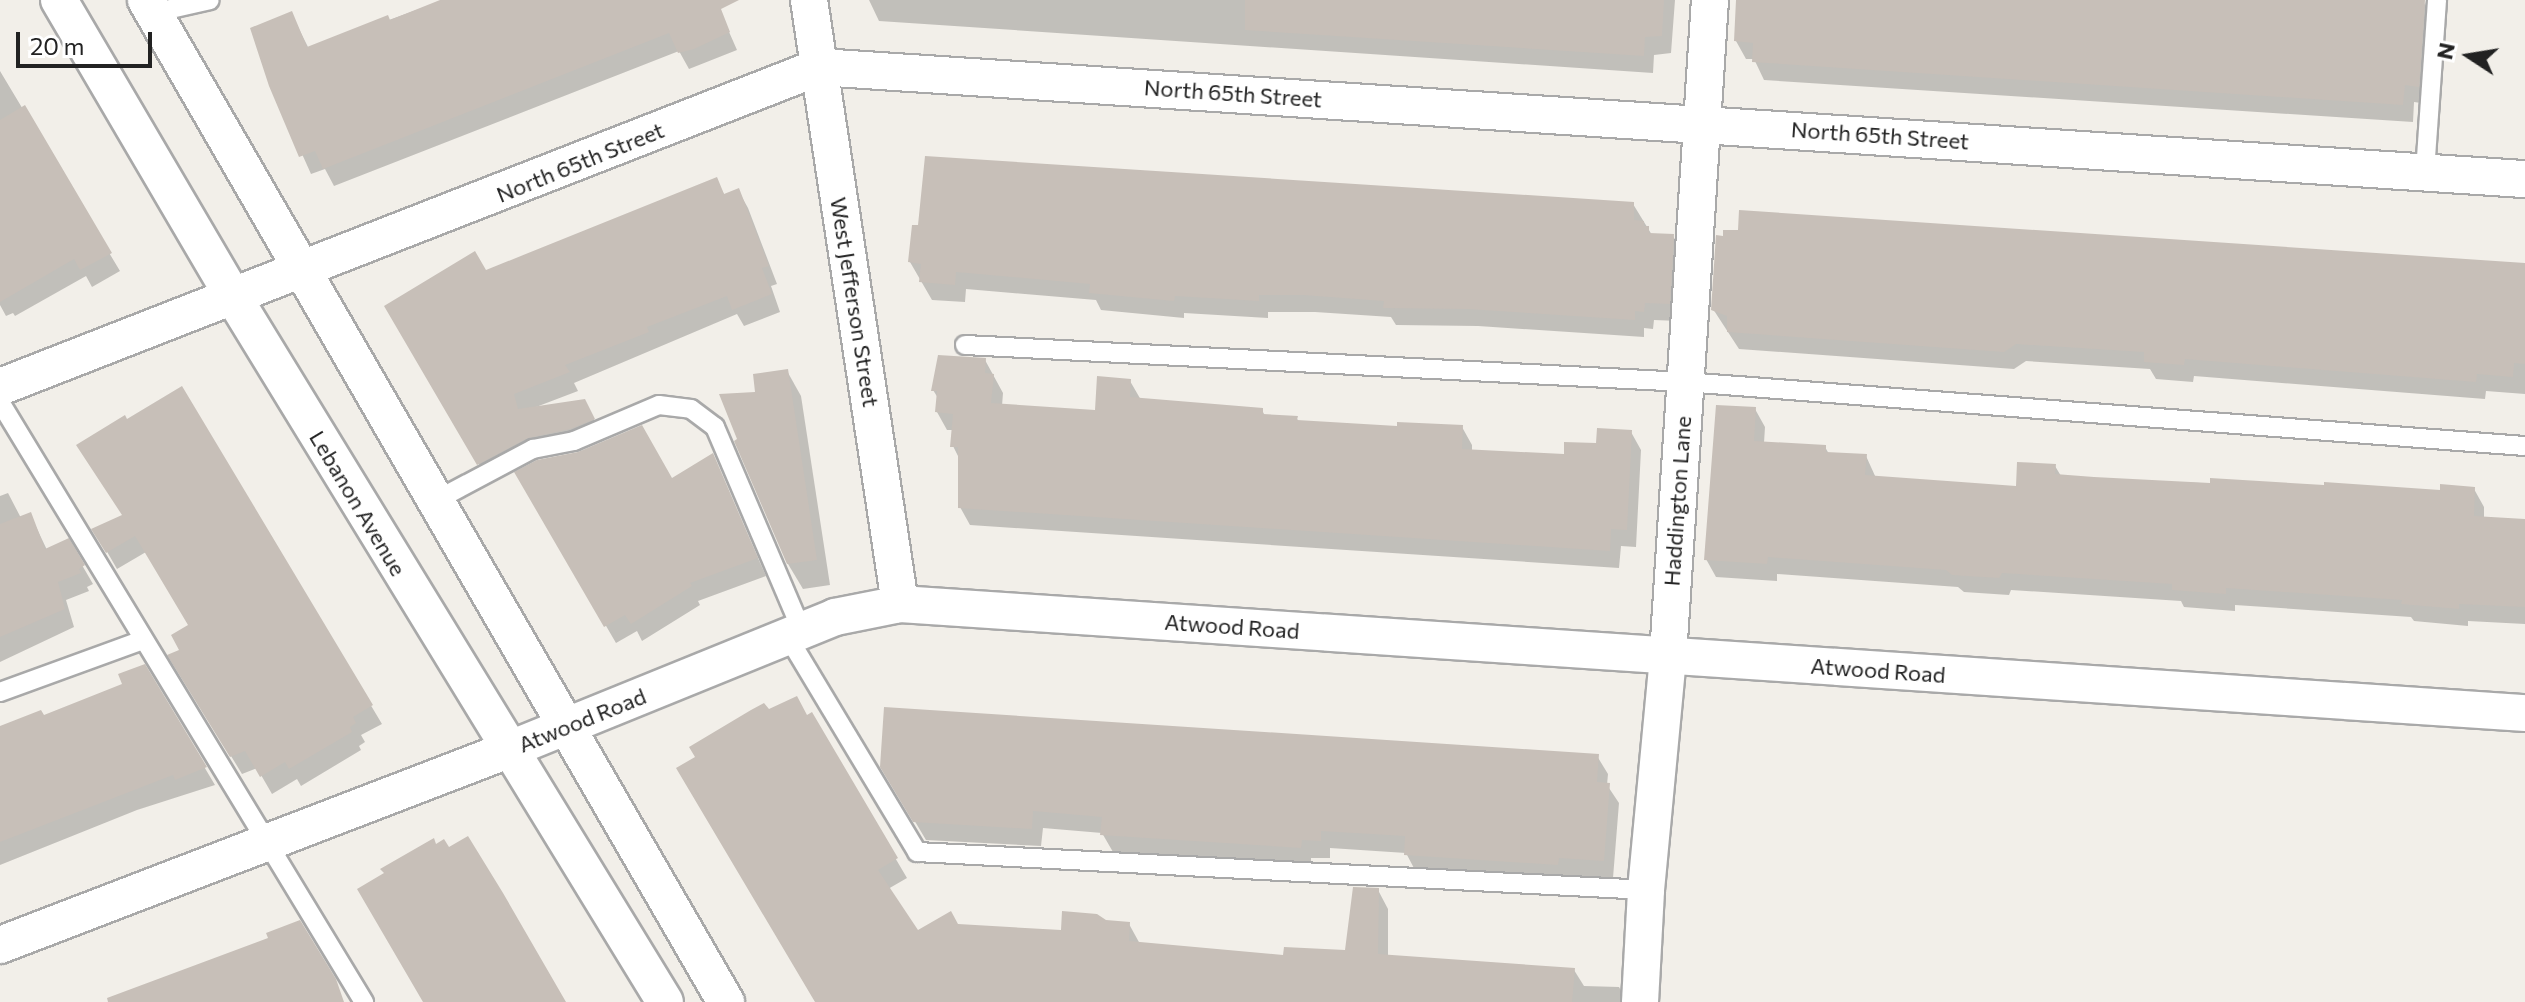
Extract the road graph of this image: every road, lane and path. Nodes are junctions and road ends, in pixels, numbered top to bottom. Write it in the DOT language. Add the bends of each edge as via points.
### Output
graph roads {
  1 [pos="59,0"];
  2 [pos="210,0"];
  3 [pos="809,0"];
  4 [pos="1710,0"];
  5 [pos="2437,0"];
  6 [pos="149,6"];
  7 [pos="819,67"];
  8 [pos="1702,123"];
  9 [pos="2425,172"];
  10 [pos="2525,179"];
  11 [pos="301,272"];
  12 [pos="234,298"];
  13 [pos="965,345"];
  14 [pos="1685,382"];
  15 [pos="0,387"];
  16 [pos="0,402"];
  17 [pos="2525,446"];
  18 [pos="435,501"];
  19 [pos="900,604"];
  20 [pos="795,634"];
  21 [pos="143,640"];
  22 [pos="1668,656"];
  23 [pos="0,692"];
  24 [pos="2525,713"];
  25 [pos="564,724"];
  26 [pos="508,750"];
  27 [pos="265,842"];
  28 [pos="1646,890"];
  29 [pos="0,945"];
  30 [pos="364,1002"];
  31 [pos="665,1002"];
  32 [pos="726,1002"];
  33 [pos="1640,1002"];
  1 -- 12 [label="street, Lebanon Avenue"];
  2 -- 6 [label="lane"];
  3 -- 7 [label="street, West Jefferson Street"];
  4 -- 8 [label="street, Haddington Lane"];
  5 -- 9 [label="lane"];
  6 -- 11 [label="street"];
  7 -- 8 [label="street, North 65th Street"];
  7 -- 11 [label="street, North 65th Street"];
  7 -- 19 [label="street, West Jefferson Street"];
  8 -- 9 [label="street, North 65th Street"];
  8 -- 14 [label="street, Haddington Lane"];
  9 -- 10 [label="street, North 65th Street"];
  11 -- 12 [label="street, North 65th Street"];
  11 -- 18 [label="street"];
  12 -- 15 [label="street, North 65th Street"];
  12 -- 26 [label="street, Lebanon Avenue"];
  13 -- 14 [label="lane"];
  14 -- 17 [label="lane"];
  14 -- 22 [label="street, Haddington Lane"];
  16 -- 21 [label="lane"];
  18 -- 20 [label="lane" via="533,449 574,441 659,405 691,409 715,427"];
  18 -- 25 [label="street"];
  19 -- 20 [label="street, Atwood Road" via="835,617"];
  19 -- 22 [label="street, Atwood Road"];
  20 -- 25 [label="street, Atwood Road"];
  20 -- 28 [label="lane" via="917,852"];
  21 -- 23 [label="lane"];
  21 -- 27 [label="lane"];
  22 -- 24 [label="street, Atwood Road"];
  22 -- 28 [label="street, Haddington Lane"];
  25 -- 26 [label="street, Atwood Road"];
  25 -- 32 [label="street"];
  26 -- 27 [label="street, Atwood Road"];
  26 -- 31 [label="street, Lebanon Avenue"];
  27 -- 29 [label="street, Atwood Road"];
  27 -- 30 [label="lane"];
  28 -- 33 [label="street, Haddington Lane"];
}
